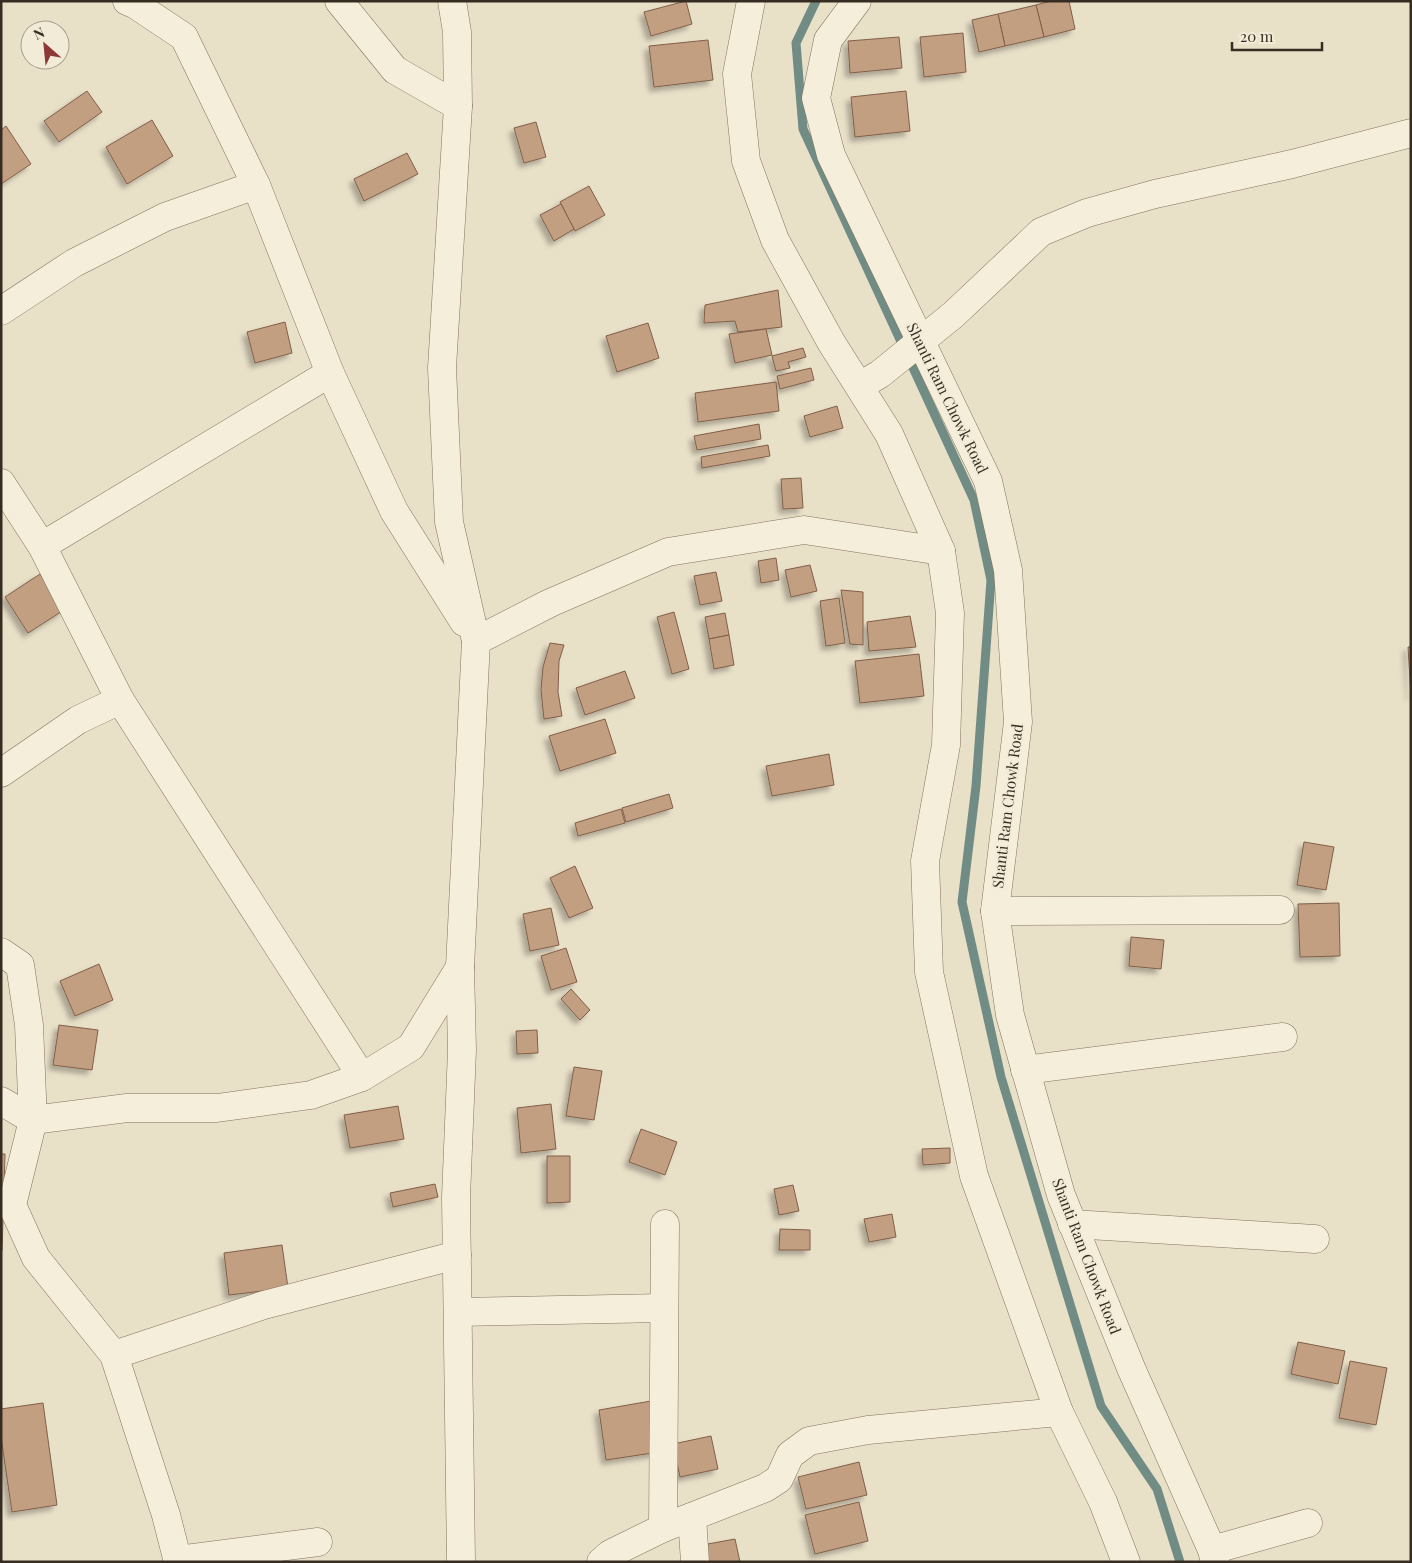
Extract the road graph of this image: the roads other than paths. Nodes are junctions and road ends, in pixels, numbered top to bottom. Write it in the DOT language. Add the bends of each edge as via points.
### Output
graph roads {
  1 [pos="127,1"];
  2 [pos="339,1"];
  3 [pos="452,1"];
  4 [pos="750,1"];
  5 [pos="858,1"];
  6 [pos="458,106"];
  7 [pos="1411,133"];
  8 [pos="256,185"];
  9 [pos="1,311"];
  10 [pos="918,343"];
  11 [pos="330,373"];
  12 [pos="870,380"];
  13 [pos="1,483"];
  14 [pos="42,546"];
  15 [pos="941,550"];
  16 [pos="476,641"];
  17 [pos="120,700"];
  18 [pos="1,773"];
  19 [pos="1280,910"];
  20 [pos="995,911"];
  21 [pos="1,952"];
  22 [pos="460,967"];
  23 [pos="1283,1037"];
  24 [pos="1025,1070"];
  25 [pos="362,1078"];
  26 [pos="1,1101"];
  27 [pos="33,1120"];
  28 [pos="665,1224"];
  29 [pos="1072,1224"];
  30 [pos="1315,1239"];
  31 [pos="457,1255"];
  32 [pos="664,1308"];
  33 [pos="458,1312"];
  34 [pos="114,1355"];
  35 [pos="1059,1412"];
  36 [pos="692,1517"];
  37 [pos="1308,1523"];
  38 [pos="664,1528"];
  39 [pos="318,1542"];
  40 [pos="1214,1556"];
  41 [pos="178,1561"];
  42 [pos="461,1562"];
  43 [pos="601,1562"];
  44 [pos="695,1562"];
  45 [pos="1126,1562"];
  1 -- 8 [label="street" via="184,37"];
  2 -- 6 [label="street" via="395,70"];
  3 -- 6 [label="street" via="457,32"];
  4 -- 12 [label="street" via="737,74 746,161 775,240 831,342"];
  5 -- 10 [label="street, Shanti Ram Chowk Road" via="828,40 816,98 831,155"];
  6 -- 16 [label="street" via="442,368 449,522"];
  7 -- 10 [label="street" via="1292,164 1155,194 1087,213 1041,232"];
  8 -- 9 [label="street" via="165,218 74,263"];
  8 -- 11 [label="street"];
  10 -- 12 [label="street"];
  10 -- 20 [label="street, Shanti Ram Chowk Road" via="988,481 1008,570 1018,722"];
  11 -- 14 [label="street"];
  11 -- 16 [label="street" via="394,510"];
  12 -- 15 [label="street" via="889,434"];
  13 -- 14 [label="street"];
  14 -- 17 [label="street"];
  15 -- 16 [label="street" via="804,530 668,552 550,603"];
  15 -- 35 [label="street" via="950,622 946,745 925,861 929,972 974,1176"];
  16 -- 22 [label="street"];
  17 -- 18 [label="street" via="78,720"];
  17 -- 25 [label="street"];
  19 -- 20 [label="street"];
  20 -- 24 [label="street, Shanti Ram Chowk Road" via="1010,1015"];
  21 -- 27 [label="street" via="20,964 30,1025"];
  22 -- 25 [label="street" via="411,1047"];
  22 -- 31 [label="street" via="462,1050"];
  23 -- 24 [label="street"];
  24 -- 29 [label="street, Shanti Ram Chowk Road"];
  25 -- 27 [label="street" via="311,1095 271,1102 217,1108 127,1108"];
  26 -- 27 [label="street"];
  27 -- 34 [label="street" via="12,1205 36,1258"];
  28 -- 32 [label="street"];
  29 -- 30 [label="street"];
  29 -- 40 [label="street, Shanti Ram Chowk Road" via="1130,1368"];
  31 -- 33 [label="street"];
  31 -- 34 [label="street" via="264,1305"];
  32 -- 33 [label="street"];
  32 -- 38 [label="street"];
  33 -- 42 [label="street"];
  34 -- 41 [label="street"];
  35 -- 36 [label="street" via="868,1430 809,1441 790,1455 779,1479 765,1488"];
  35 -- 45 [label="street" via="1103,1502"];
  36 -- 38 [label="street"];
  36 -- 44 [label="street"];
  37 -- 40 [label="street"];
  38 -- 43 [label="street" via="610,1554"];
  39 -- 41 [label="street"];
}
